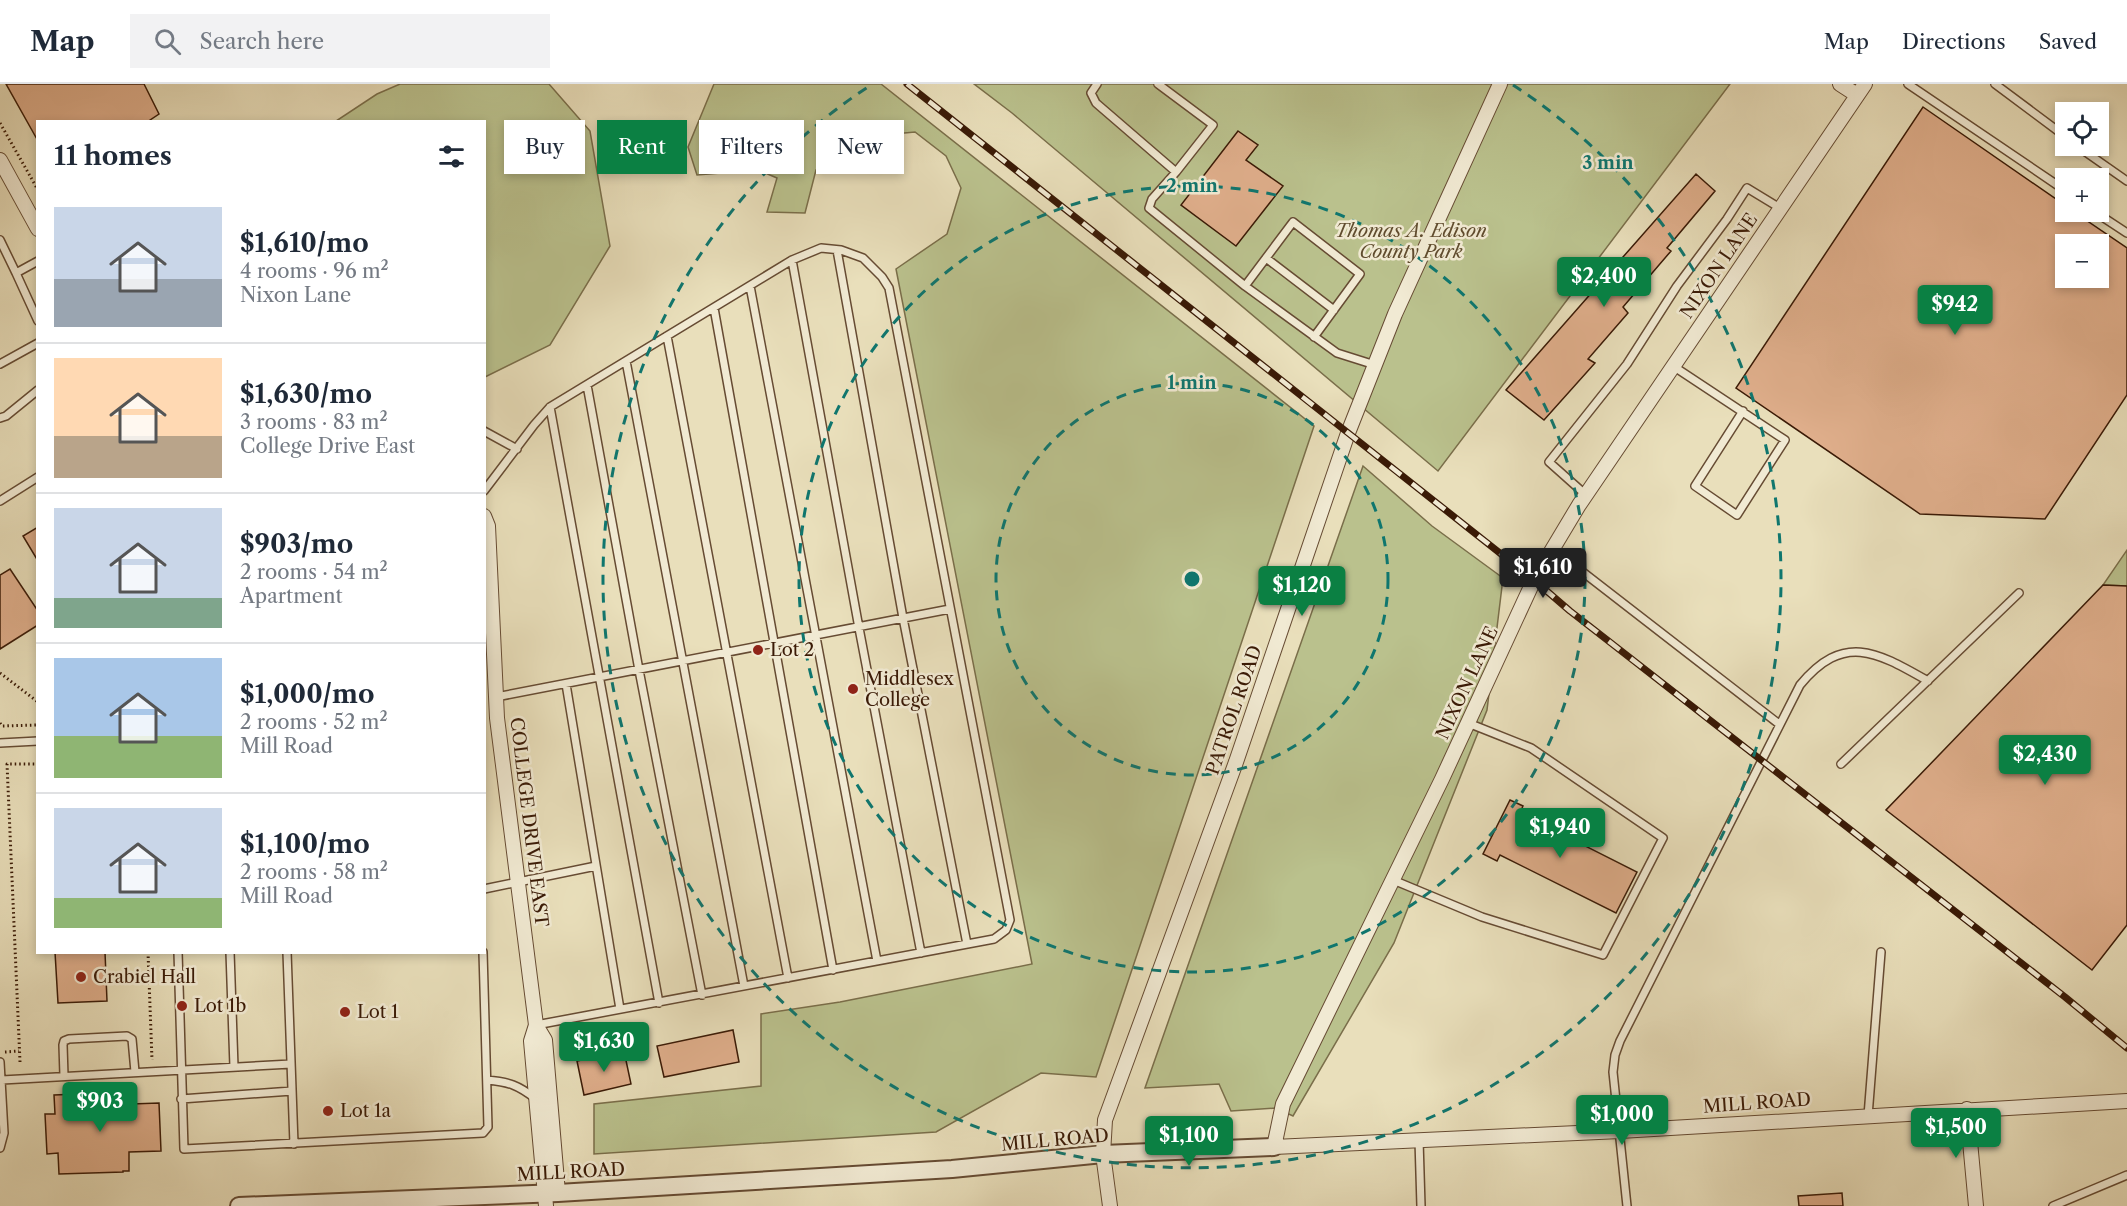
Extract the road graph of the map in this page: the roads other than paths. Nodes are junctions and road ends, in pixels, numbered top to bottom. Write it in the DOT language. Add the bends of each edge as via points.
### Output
graph roads {
  1 [pos="1097,84"];
  2 [pos="1158,84"];
  3 [pos="1500,84"];
  4 [pos="1840,84"];
  5 [pos="1908,84"];
  6 [pos="1995,84"];
  7 [pos="1861,90"];
  8 [pos="2055,129"];
  9 [pos="2091,156"];
  10 [pos="0,160"];
  11 [pos="1176,172"];
  12 [pos="2127,181"];
  13 [pos="2055,184"];
  14 [pos="1780,208"];
  15 [pos="2109,221"];
  16 [pos="36,225"];
  17 [pos="2127,233"];
  18 [pos="0,240"];
  19 [pos="837,250"];
  20 [pos="1266,258"];
  21 [pos="792,260"];
  22 [pos="36,262"];
  23 [pos="16,273"];
  24 [pos="750,286"];
  25 [pos="1245,286"];
  26 [pos="714,308"];
  27 [pos="1334,310"];
  28 [pos="36,317"];
  29 [pos="667,336"];
  30 [pos="1314,337"];
  31 [pos="36,345"];
  32 [pos="626,361"];
  33 [pos="0,364"];
  34 [pos="1375,365"];
  35 [pos="1673,366"];
  36 [pos="587,385"];
  37 [pos="36,392"];
  38 [pos="550,407"];
  39 [pos="1743,411"];
  40 [pos="0,418"];
  41 [pos="486,432"];
  42 [pos="516,449"];
  43 [pos="36,478"];
  44 [pos="486,488"];
  45 [pos="1586,495"];
  46 [pos="0,501"];
  47 [pos="486,524"];
  48 [pos="1553,549"];
  49 [pos="2019,593"];
  50 [pos="950,609"];
  51 [pos="903,618"];
  52 [pos="859,627"];
  53 [pos="816,636"];
  54 [pos="774,645"];
  55 [pos="727,652"];
  56 [pos="683,661"];
  57 [pos="639,670"];
  58 [pos="599,678"];
  59 [pos="1928,681"];
  60 [pos="566,684"];
  61 [pos="496,697"];
  62 [pos="1468,723"];
  63 [pos="1779,724"];
  64 [pos="36,741"];
  65 [pos="0,743"];
  66 [pos="1841,764"];
  67 [pos="596,866"];
  68 [pos="1393,880"];
  69 [pos="518,881"];
  70 [pos="486,889"];
  71 [pos="967,944"];
  72 [pos="1881,952"];
  73 [pos="921,953"];
  74 [pos="178,954"];
  75 [pos="230,954"];
  76 [pos="287,954"];
  77 [pos="483,954"];
  78 [pos="877,961"];
  79 [pos="833,970"];
  80 [pos="788,978"];
  81 [pos="744,987"];
  82 [pos="702,995"];
  83 [pos="659,1003"];
  84 [pos="620,1010"];
  85 [pos="536,1025"];
  86 [pos="0,1062"];
  87 [pos="291,1064"];
  88 [pos="540,1064"];
  89 [pos="234,1066"];
  90 [pos="182,1069"];
  91 [pos="135,1072"];
  92 [pos="64,1076"];
  93 [pos="2,1080"];
  94 [pos="487,1080"];
  95 [pos="292,1091"];
  96 [pos="181,1099"];
  97 [pos="536,1099"];
  98 [pos="2127,1101"];
  99 [pos="1968,1109"];
  100 [pos="1868,1116"];
  101 [pos="1620,1131"];
  102 [pos="1419,1140"];
  103 [pos="294,1144"];
  104 [pos="1274,1147"];
  105 [pos="0,1148"];
  106 [pos="1103,1154"];
  107 [pos="2127,1175"];
  108 [pos="550,1197"];
  109 [pos="239,1206"];
  110 [pos="1110,1206"];
  111 [pos="1421,1206"];
  112 [pos="1627,1206"];
  113 [pos="1976,1206"];
  114 [pos="2053,1206"];
  1 -- 11 [label="lane" via="1091,93 1096,103"];
  2 -- 11 [label="lane" via="1213,125"];
  3 -- 34 [label="street, PATROL ROAD"];
  4 -- 7 [label="street"];
  5 -- 13 [label="lane"];
  6 -- 8 [label="lane"];
  7 -- 14 [label="street, NIXON LANE"];
  9 -- 12 [label="lane"];
  10 -- 16 [label="street"];
  11 -- 25 [label="lane" via="1149,208"];
  14 -- 35 [label="street, NIXON LANE"];
  14 -- 45 [label="lane" via="1747,188 1627,364 1549,462"];
  15 -- 17 [label="lane"];
  18 -- 23 [label="lane"];
  19 -- 21 [label="lane" via="821,248"];
  19 -- 50 [label="lane" via="863,258 889,288"];
  19 -- 51 [label="lane"];
  20 -- 25 [label="lane"];
  20 -- 27 [label="lane"];
  20 -- 27 [label="lane" via="1293,222 1360,274"];
  21 -- 24 [label="lane"];
  21 -- 52 [label="lane"];
  22 -- 23 [label="lane"];
  23 -- 28 [label="lane"];
  24 -- 26 [label="lane"];
  24 -- 53 [label="lane"];
  25 -- 30 [label="lane"];
  26 -- 29 [label="lane"];
  26 -- 54 [label="lane"];
  27 -- 30 [label="lane"];
  29 -- 32 [label="lane"];
  29 -- 55 [label="lane"];
  30 -- 34 [label="lane" via="1337,353"];
  31 -- 33 [label="lane"];
  32 -- 36 [label="lane"];
  32 -- 56 [label="lane"];
  34 -- 106 [label="street, PATROL ROAD" via="1105,1120"];
  35 -- 39 [label="lane"];
  35 -- 45 [label="street, NIXON LANE"];
  36 -- 38 [label="lane"];
  36 -- 57 [label="lane"];
  37 -- 40 [label="lane"];
  38 -- 42 [label="lane"];
  38 -- 58 [label="lane"];
  39 -- 39 [label="lane" via="1785,440 1737,515 1695,486"];
  41 -- 42 [label="lane"];
  42 -- 44 [label="lane"];
  43 -- 46 [label="lane"];
  45 -- 48 [label="street, NIXON LANE"];
  47 -- 61 [label="street, COLLEGE DRIVE EAST"];
  48 -- 62 [label="street, NIXON LANE" via="1534,580"];
  48 -- 63 [label="lane"];
  49 -- 59 [label="lane"];
  50 -- 51 [label="lane"];
  50 -- 71 [label="lane" via="1010,920 1006,930 994,939"];
  51 -- 52 [label="lane"];
  51 -- 71 [label="lane"];
  52 -- 53 [label="lane"];
  52 -- 73 [label="lane"];
  53 -- 54 [label="lane"];
  53 -- 78 [label="lane"];
  54 -- 55 [label="lane"];
  54 -- 79 [label="lane"];
  55 -- 56 [label="lane"];
  55 -- 80 [label="lane"];
  56 -- 57 [label="lane"];
  56 -- 81 [label="lane"];
  57 -- 58 [label="lane"];
  57 -- 82 [label="lane"];
  58 -- 60 [label="lane"];
  58 -- 83 [label="lane"];
  59 -- 63 [label="lane" via="1886,658 1847,653 1812,670"];
  59 -- 66 [label="lane"];
  60 -- 61 [label="lane"];
  60 -- 67 [label="lane"];
  61 -- 69 [label="street, COLLEGE DRIVE EAST" via="494,718"];
  62 -- 68 [label="street, NIXON LANE"];
  62 -- 68 [label="lane" via="1531,748 1663,838 1603,955 1482,917"];
  63 -- 101 [label="lane" via="1620,1041 1613,1072"];
  64 -- 65 [label="lane"];
  67 -- 69 [label="lane"];
  67 -- 84 [label="lane"];
  68 -- 104 [label="street, NIXON LANE" via="1283,1104"];
  69 -- 70 [label="lane"];
  69 -- 85 [label="street, COLLEGE DRIVE EAST"];
  71 -- 73 [label="lane"];
  72 -- 100 [label="lane"];
  73 -- 78 [label="lane"];
  74 -- 90 [label="lane"];
  75 -- 89 [label="lane"];
  76 -- 87 [label="lane"];
  77 -- 94 [label="lane"];
  78 -- 79 [label="lane"];
  79 -- 80 [label="lane"];
  80 -- 81 [label="lane"];
  81 -- 82 [label="lane"];
  82 -- 83 [label="lane"];
  83 -- 84 [label="lane"];
  84 -- 85 [label="lane"];
  85 -- 88 [label="street, COLLEGE DRIVE EAST" via="531,1041"];
  86 -- 93 [label="lane"];
  87 -- 89 [label="lane"];
  87 -- 95 [label="lane"];
  88 -- 97 [label="street, COLLEGE DRIVE EAST"];
  88 -- 108 [label="street, COLLEGE DRIVE EAST"];
  89 -- 90 [label="lane"];
  90 -- 91 [label="lane"];
  90 -- 96 [label="lane"];
  91 -- 92 [label="lane"];
  91 -- 92 [label="lane" via="132,1039 127,1036 69,1039 63,1045"];
  92 -- 93 [label="lane"];
  93 -- 105 [label="lane" via="4,1133"];
  94 -- 97 [label="lane" via="506,1082"];
  94 -- 103 [label="lane" via="488,1127 483,1132"];
  95 -- 96 [label="lane"];
  95 -- 103 [label="lane"];
  96 -- 103 [label="lane" via="184,1149"];
  97 -- 108 [label="street, COLLEGE DRIVE EAST"];
  98 -- 99 [label="street, MILL ROAD"];
  99 -- 100 [label="street, MILL ROAD"];
  99 -- 113 [label="street"];
  100 -- 101 [label="street, MILL ROAD"];
  101 -- 102 [label="street, MILL ROAD"];
  101 -- 112 [label="lane"];
  102 -- 104 [label="street, MILL ROAD"];
  102 -- 111 [label="lane"];
  104 -- 106 [label="street, MILL ROAD"];
  106 -- 108 [label="street, MILL ROAD" via="952,1169"];
  106 -- 110 [label="street, PATROL ROAD"];
  107 -- 114 [label="lane"];
  108 -- 109 [label="street, MILL ROAD"];
}
